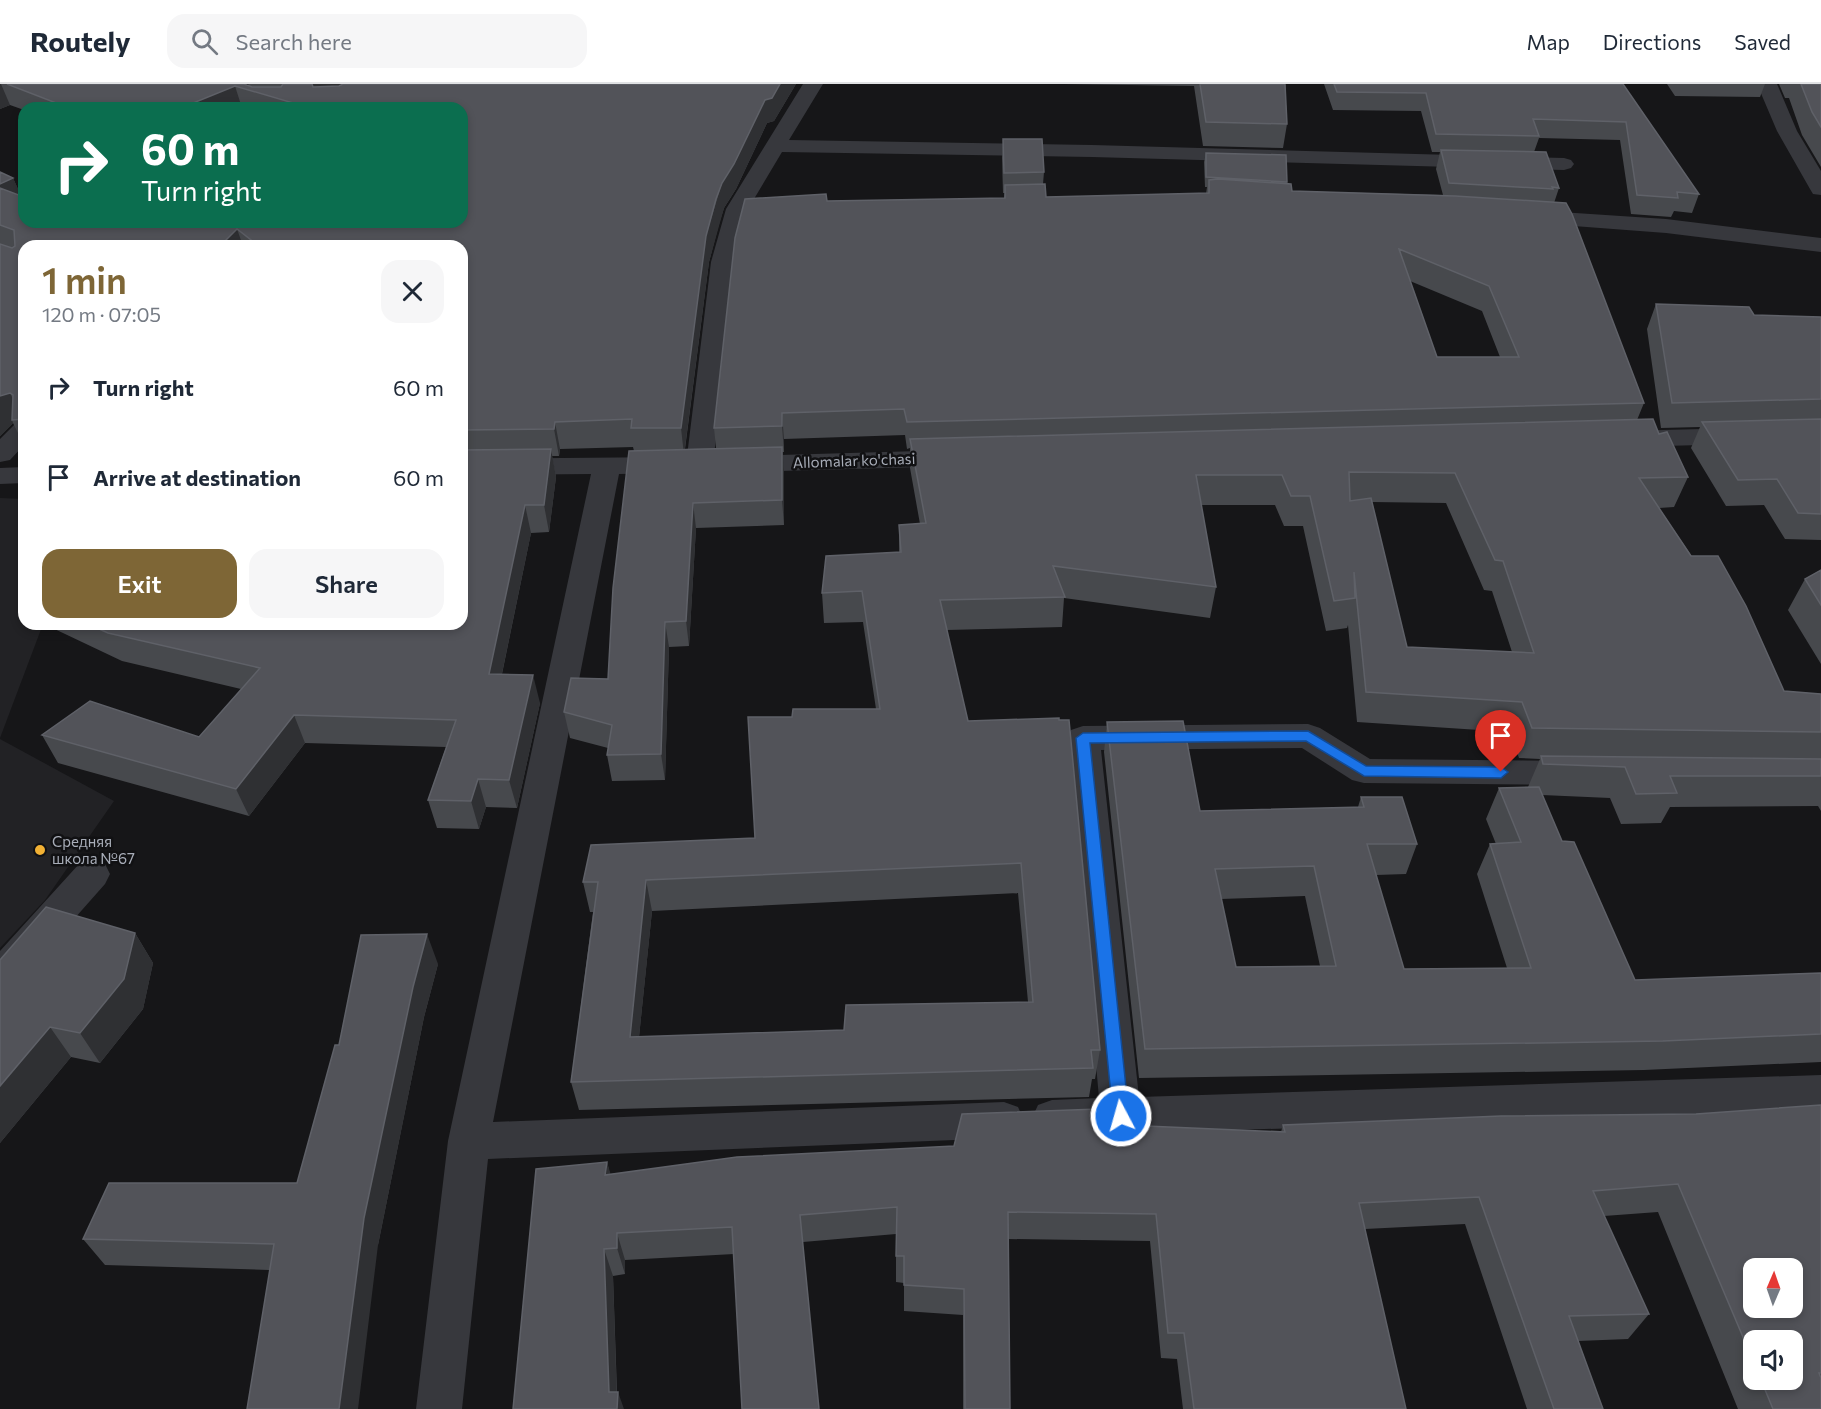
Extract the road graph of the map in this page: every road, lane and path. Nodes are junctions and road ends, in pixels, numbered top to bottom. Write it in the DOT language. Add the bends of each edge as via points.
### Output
graph roads {
  1 [pos="813,84"];
  2 [pos="1767,84"];
  3 [pos="776,146"];
  4 [pos="1564,164"];
  5 [pos="1821,189"];
  6 [pos="761,208"];
  7 [pos="737,209"];
  8 [pos="1511,216"];
  9 [pos="1821,245"];
  10 [pos="1821,434"];
  11 [pos="18,436"];
  12 [pos="1594,440"];
  13 [pos="0,454"];
  14 [pos="985,457"];
  15 [pos="607,464"];
  16 [pos="699,465"];
  17 [pos="468,467"];
  18 [pos="18,475"];
  19 [pos="0,476"];
  20 [pos="1610,774"];
  21 [pos="93,874"];
  22 [pos="0,977"];
  23 [pos="1821,1093"];
  24 [pos="1121,1116"];
  25 [pos="469,1142"];
  26 [pos="439,1409"];
  1 -- 3 [label="street"];
  2 -- 5 [label="street" via="1787,131"];
  3 -- 4 [label="street"];
  3 -- 7 [label="street"];
  6 -- 7 [label="street"];
  7 -- 16 [label="street" via="723,262"];
  8 -- 9 [label="street" via="1666,226"];
  10 -- 12 [label="street"];
  11 -- 13 [label="street"];
  14 -- 16 [label="street, Allomalar ko'chasi"];
  15 -- 16 [label="street, Allomalar ko'chasi"];
  15 -- 17 [label="street, Allomalar ko'chasi"];
  15 -- 25 [label="street"];
  18 -- 19 [label="street"];
  20 -- 24 [label="street" via="1364,771 1308,736 1083,738"];
  21 -- 22 [label="street"];
  23 -- 24 [label="street"];
  24 -- 25 [label="street"];
  25 -- 26 [label="street"];
}
